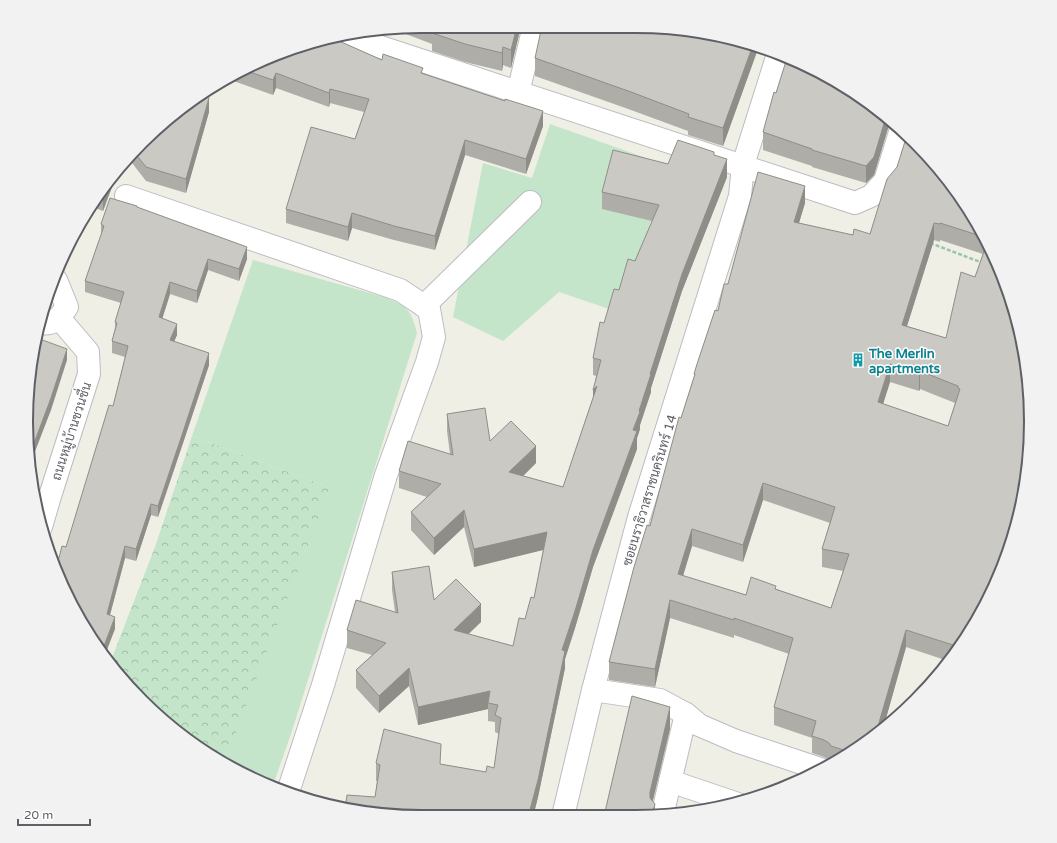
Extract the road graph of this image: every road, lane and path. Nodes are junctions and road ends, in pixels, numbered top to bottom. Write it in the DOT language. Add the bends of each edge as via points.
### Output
graph roads {
  1 [pos="532,33"];
  2 [pos="361,38"];
  3 [pos="776,60"];
  4 [pos="518,92"];
  5 [pos="899,136"];
  6 [pos="743,165"];
  7 [pos="126,196"];
  8 [pos="530,202"];
  9 [pos="923,241"];
  10 [pos="983,263"];
  11 [pos="58,286"];
  12 [pos="424,306"];
  13 [pos="49,320"];
  14 [pos="42,494"];
  15 [pos="42,504"];
  16 [pos="594,690"];
  17 [pos="686,714"];
  18 [pos="813,767"];
  19 [pos="670,781"];
  20 [pos="290,786"];
  21 [pos="725,800"];
  22 [pos="664,809"];
  23 [pos="564,810"];
  1 -- 4 [label="street"];
  2 -- 4 [label="street"];
  3 -- 6 [label="street, ซอยนราธิวาสราชนครินทร์ 14"];
  4 -- 6 [label="street"];
  5 -- 6 [label="street" via="885,181 871,196 855,203"];
  6 -- 16 [label="street, ซอยนราธิวาสราชนครินทร์ 14" via="740,196 639,517"];
  7 -- 12 [label="street" via="400,290"];
  8 -- 12 [label="street"];
  9 -- 10 [label="path"];
  11 -- 13 [label="street, ถนนหมู่บ้านชวนชื่น" via="67,307"];
  12 -- 20 [label="street" via="429,309 434,337 386,475"];
  13 -- 14 [label="street, ถนนหมู่บ้านชวนชื่น" via="88,352 89,374"];
  14 -- 15 [label="street, ถนนหมู่บ้านชวนชื่น"];
  16 -- 17 [label="street" via="660,700"];
  16 -- 23 [label="street, ซอยนราธิวาสราชนครินทร์ 14"];
  17 -- 18 [label="street" via="699,725 736,741"];
  17 -- 19 [label="street"];
  19 -- 21 [label="street"];
  19 -- 22 [label="street"];
}
